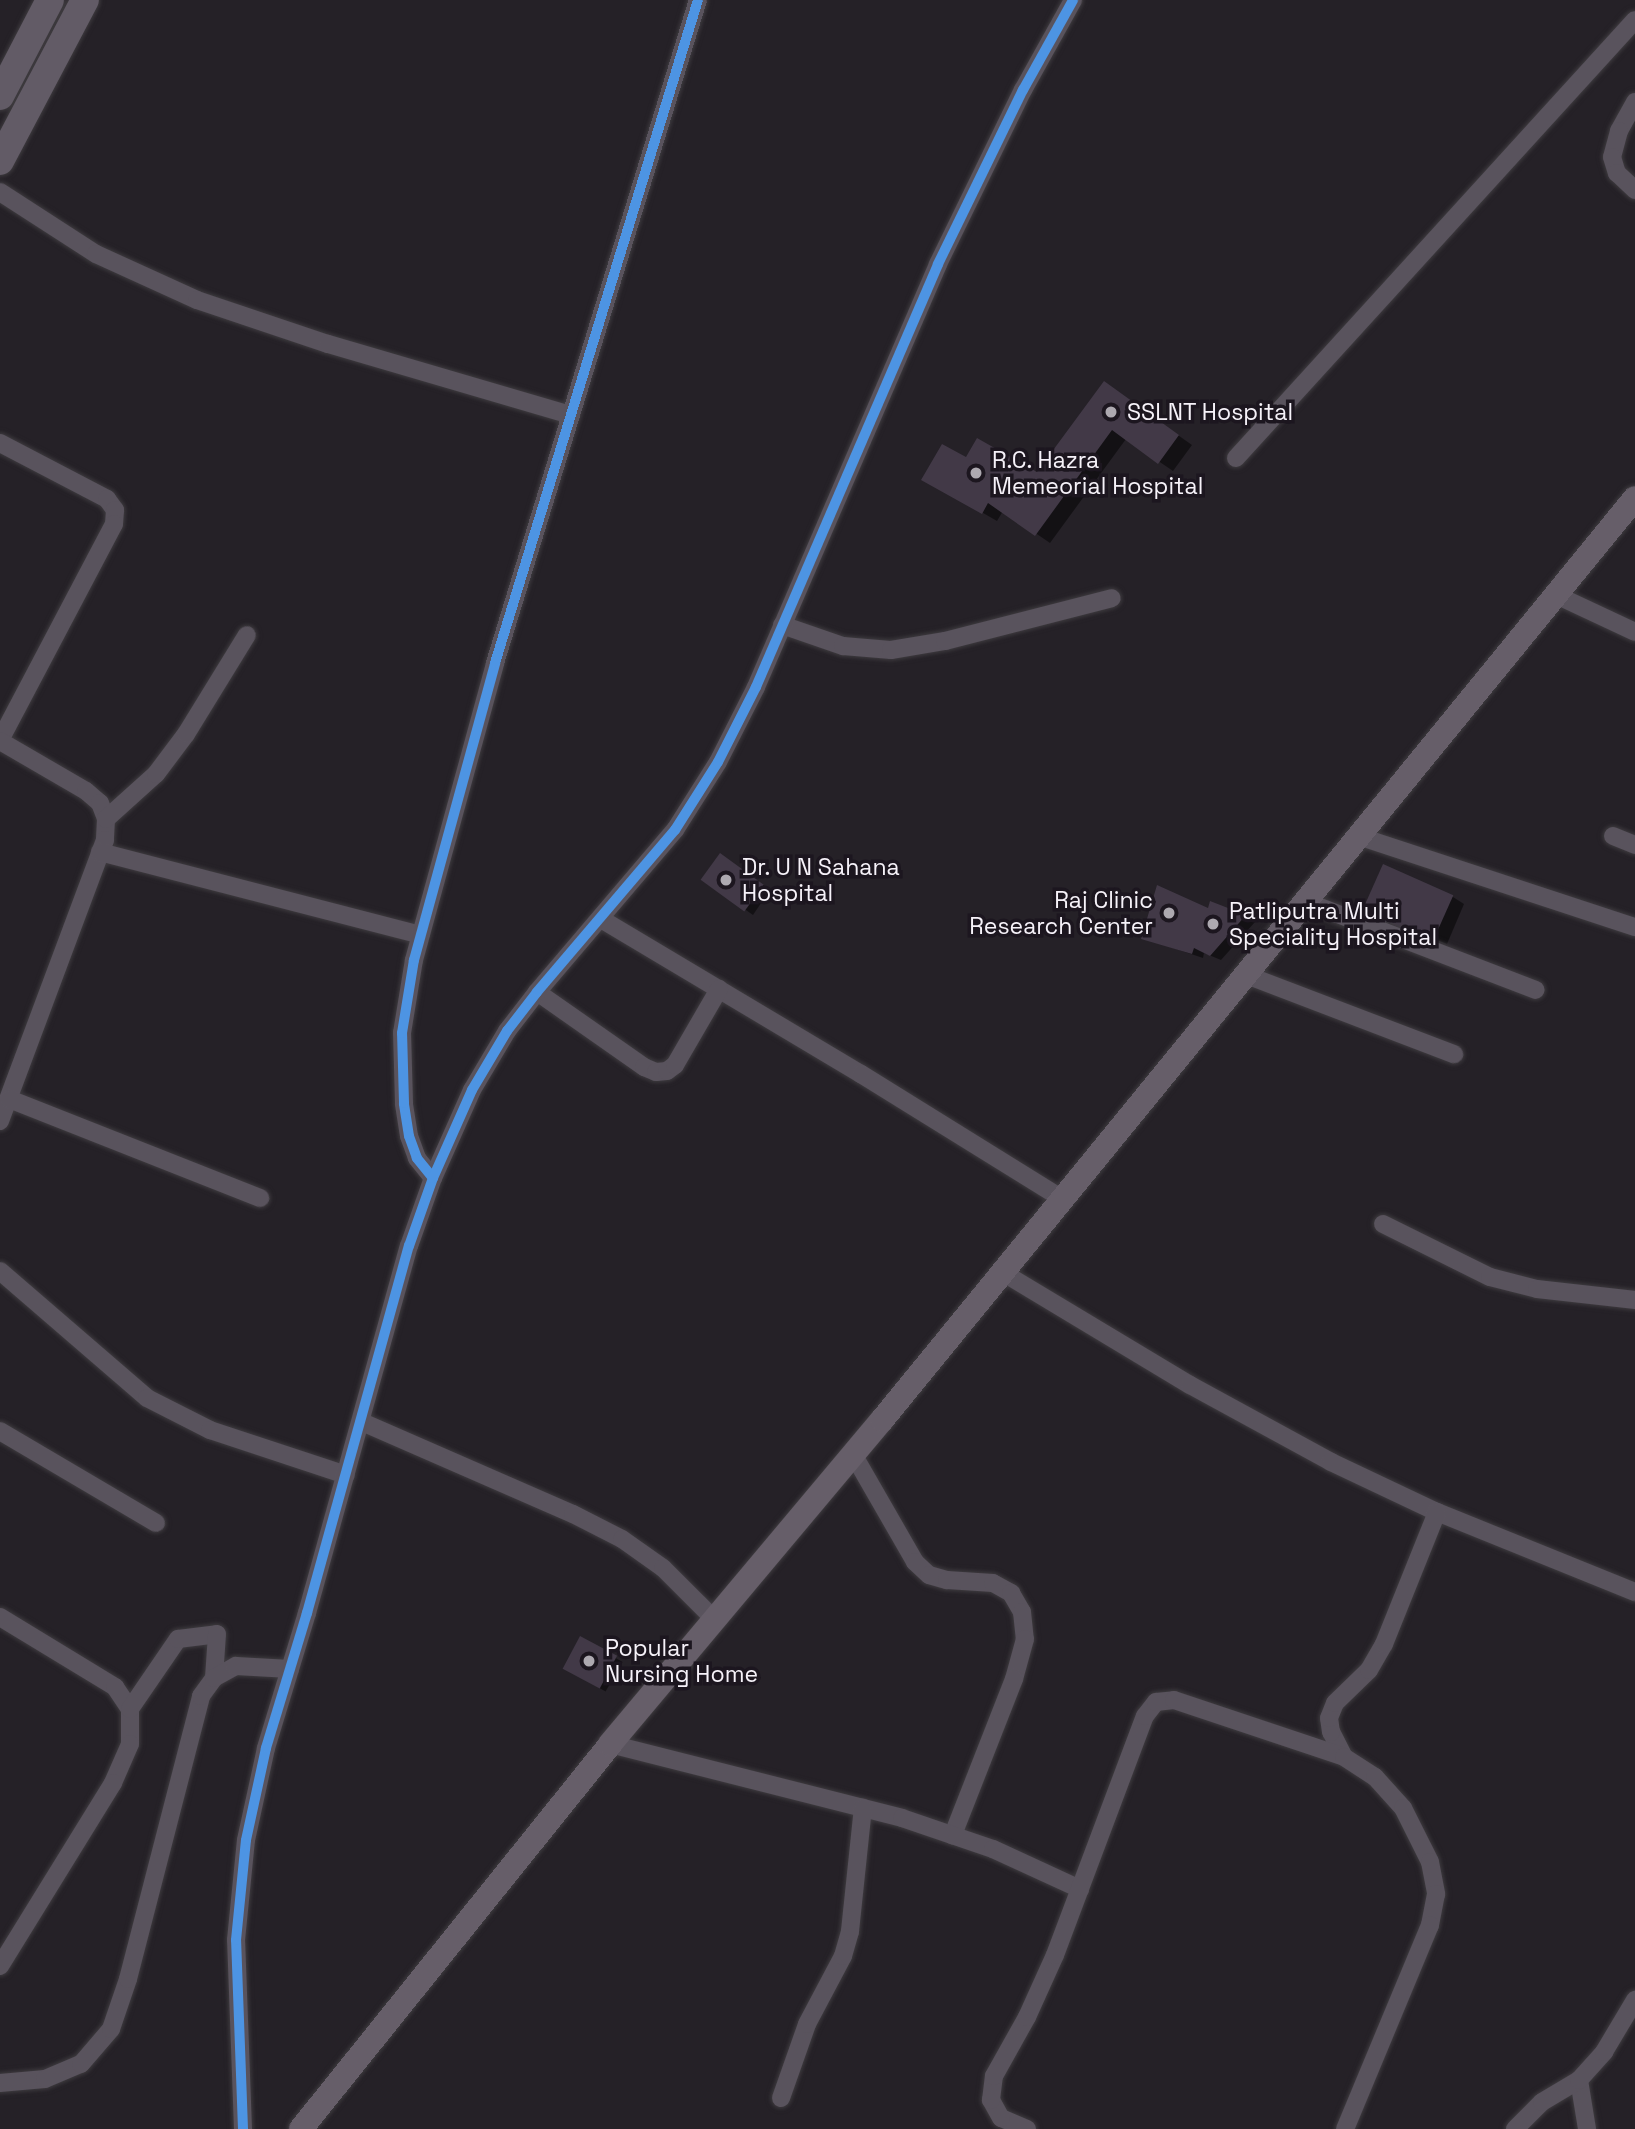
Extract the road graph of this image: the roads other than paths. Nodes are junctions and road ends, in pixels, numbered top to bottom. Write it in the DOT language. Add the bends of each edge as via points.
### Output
graph roads {
  1 [pos="50,0"];
  2 [pos="85,0"];
  3 [pos="698,0"];
  4 [pos="1073,0"];
  5 [pos="1635,20"];
  6 [pos="0,96"];
  7 [pos="1635,102"];
  8 [pos="0,161"];
  9 [pos="1635,190"];
  10 [pos="0,192"];
  11 [pos="572,415"];
  12 [pos="0,443"];
  13 [pos="1236,458"];
  14 [pos="1635,498"];
  15 [pos="1556,595"];
  16 [pos="1112,598"];
  17 [pos="782,625"];
  18 [pos="1635,632"];
  19 [pos="247,635"];
  20 [pos="0,740"];
  21 [pos="106,819"];
  22 [pos="1358,836"];
  23 [pos="1613,836"];
  24 [pos="1635,845"];
  25 [pos="100,852"];
  26 [pos="1304,901"];
  27 [pos="601,919"];
  28 [pos="1635,928"];
  29 [pos="420,935"];
  30 [pos="1244,974"];
  31 [pos="719,989"];
  32 [pos="1536,989"];
  33 [pos="537,992"];
  34 [pos="1454,1055"];
  35 [pos="9,1099"];
  36 [pos="0,1121"];
  37 [pos="433,1178"];
  38 [pos="260,1198"];
  39 [pos="1061,1198"];
  40 [pos="1383,1224"];
  41 [pos="0,1271"];
  42 [pos="1002,1272"];
  43 [pos="1635,1300"];
  44 [pos="362,1422"];
  45 [pos="0,1431"];
  46 [pos="853,1454"];
  47 [pos="346,1475"];
  48 [pos="1437,1512"];
  49 [pos="156,1523"];
  50 [pos="1635,1592"];
  51 [pos="0,1617"];
  52 [pos="714,1619"];
  53 [pos="290,1669"];
  54 [pos="214,1678"];
  55 [pos="130,1709"];
  56 [pos="610,1744"];
  57 [pos="1344,1758"];
  58 [pos="863,1808"];
  59 [pos="953,1835"];
  60 [pos="1080,1889"];
  61 [pos="0,1966"];
  62 [pos="1635,2000"];
  63 [pos="1578,2080"];
  64 [pos="0,2083"];
  65 [pos="781,2098"];
  66 [pos="243,2129"];
  67 [pos="301,2129"];
  68 [pos="1027,2129"];
  69 [pos="1345,2129"];
  70 [pos="1515,2129"];
  71 [pos="1587,2129"];
  1 -- 6 [label="highway"];
  2 -- 8 [label="highway"];
  3 -- 11 [label="street"];
  4 -- 17 [label="street" via="1023,90 938,264"];
  5 -- 13 [label="street"];
  7 -- 9 [label="street" via="1619,131 1612,157 1617,173"];
  10 -- 11 [label="street" via="96,254 197,300 328,344"];
  11 -- 29 [label="street" via="492,676"];
  12 -- 20 [label="street" via="107,499 115,510 114,524"];
  14 -- 15 [label="main road"];
  15 -- 18 [label="street"];
  15 -- 22 [label="main road"];
  16 -- 17 [label="street" via="945,641 891,650 842,646"];
  17 -- 27 [label="street" via="719,762 675,830"];
  19 -- 21 [label="street" via="156,774"];
  20 -- 21 [label="street" via="86,791 100,803"];
  21 -- 25 [label="street"];
  22 -- 26 [label="main road"];
  22 -- 28 [label="street"];
  23 -- 24 [label="street"];
  25 -- 29 [label="street"];
  25 -- 35 [label="street"];
  26 -- 30 [label="main road"];
  26 -- 32 [label="street"];
  27 -- 31 [label="street"];
  27 -- 33 [label="street"];
  29 -- 37 [label="street" via="402,1033 404,1103 417,1158"];
  30 -- 34 [label="street"];
  30 -- 39 [label="main road"];
  31 -- 33 [label="street" via="675,1065 656,1072"];
  31 -- 39 [label="street"];
  33 -- 37 [label="street" via="472,1090"];
  35 -- 36 [label="street"];
  35 -- 38 [label="street"];
  37 -- 44 [label="street"];
  39 -- 42 [label="main road"];
  40 -- 43 [label="street" via="1490,1277 1537,1289"];
  41 -- 47 [label="street" via="147,1398 210,1430"];
  42 -- 46 [label="main road"];
  42 -- 48 [label="street" via="1202,1391 1331,1462"];
  44 -- 47 [label="street"];
  44 -- 52 [label="street" via="622,1539 663,1568"];
  45 -- 49 [label="street"];
  46 -- 52 [label="main road"];
  46 -- 59 [label="street" via="915,1562 929,1575 947,1580 993,1583 1011,1593 1023,1612 1025,1639 1014,1679"];
  47 -- 53 [label="street"];
  48 -- 50 [label="street"];
  48 -- 57 [label="street" via="1384,1644 1369,1670 1335,1703 1329,1717"];
  51 -- 55 [label="street" via="115,1687"];
  52 -- 56 [label="main road"];
  53 -- 54 [label="street" via="236,1666"];
  53 -- 66 [label="street" via="266,1748 246,1840 238,1915 237,2031"];
  54 -- 55 [label="street" via="217,1634 178,1639"];
  54 -- 64 [label="street" via="201,1696 111,2029 81,2064 45,2079"];
  55 -- 61 [label="street" via="130,1744 113,1783"];
  56 -- 58 [label="street"];
  56 -- 67 [label="main road"];
  57 -- 60 [label="street" via="1174,1700 1156,1702 1145,1716"];
  57 -- 69 [label="street" via="1375,1777 1403,1808 1430,1862 1436,1894 1430,1924"];
  58 -- 59 [label="street"];
  58 -- 65 [label="street" via="844,1956 807,2024"];
  59 -- 60 [label="street"];
  60 -- 68 [label="street" via="1027,2017 994,2076 991,2099 1001,2118"];
  62 -- 63 [label="street" via="1604,2052"];
  63 -- 70 [label="street" via="1542,2102"];
  63 -- 71 [label="street"];
}
